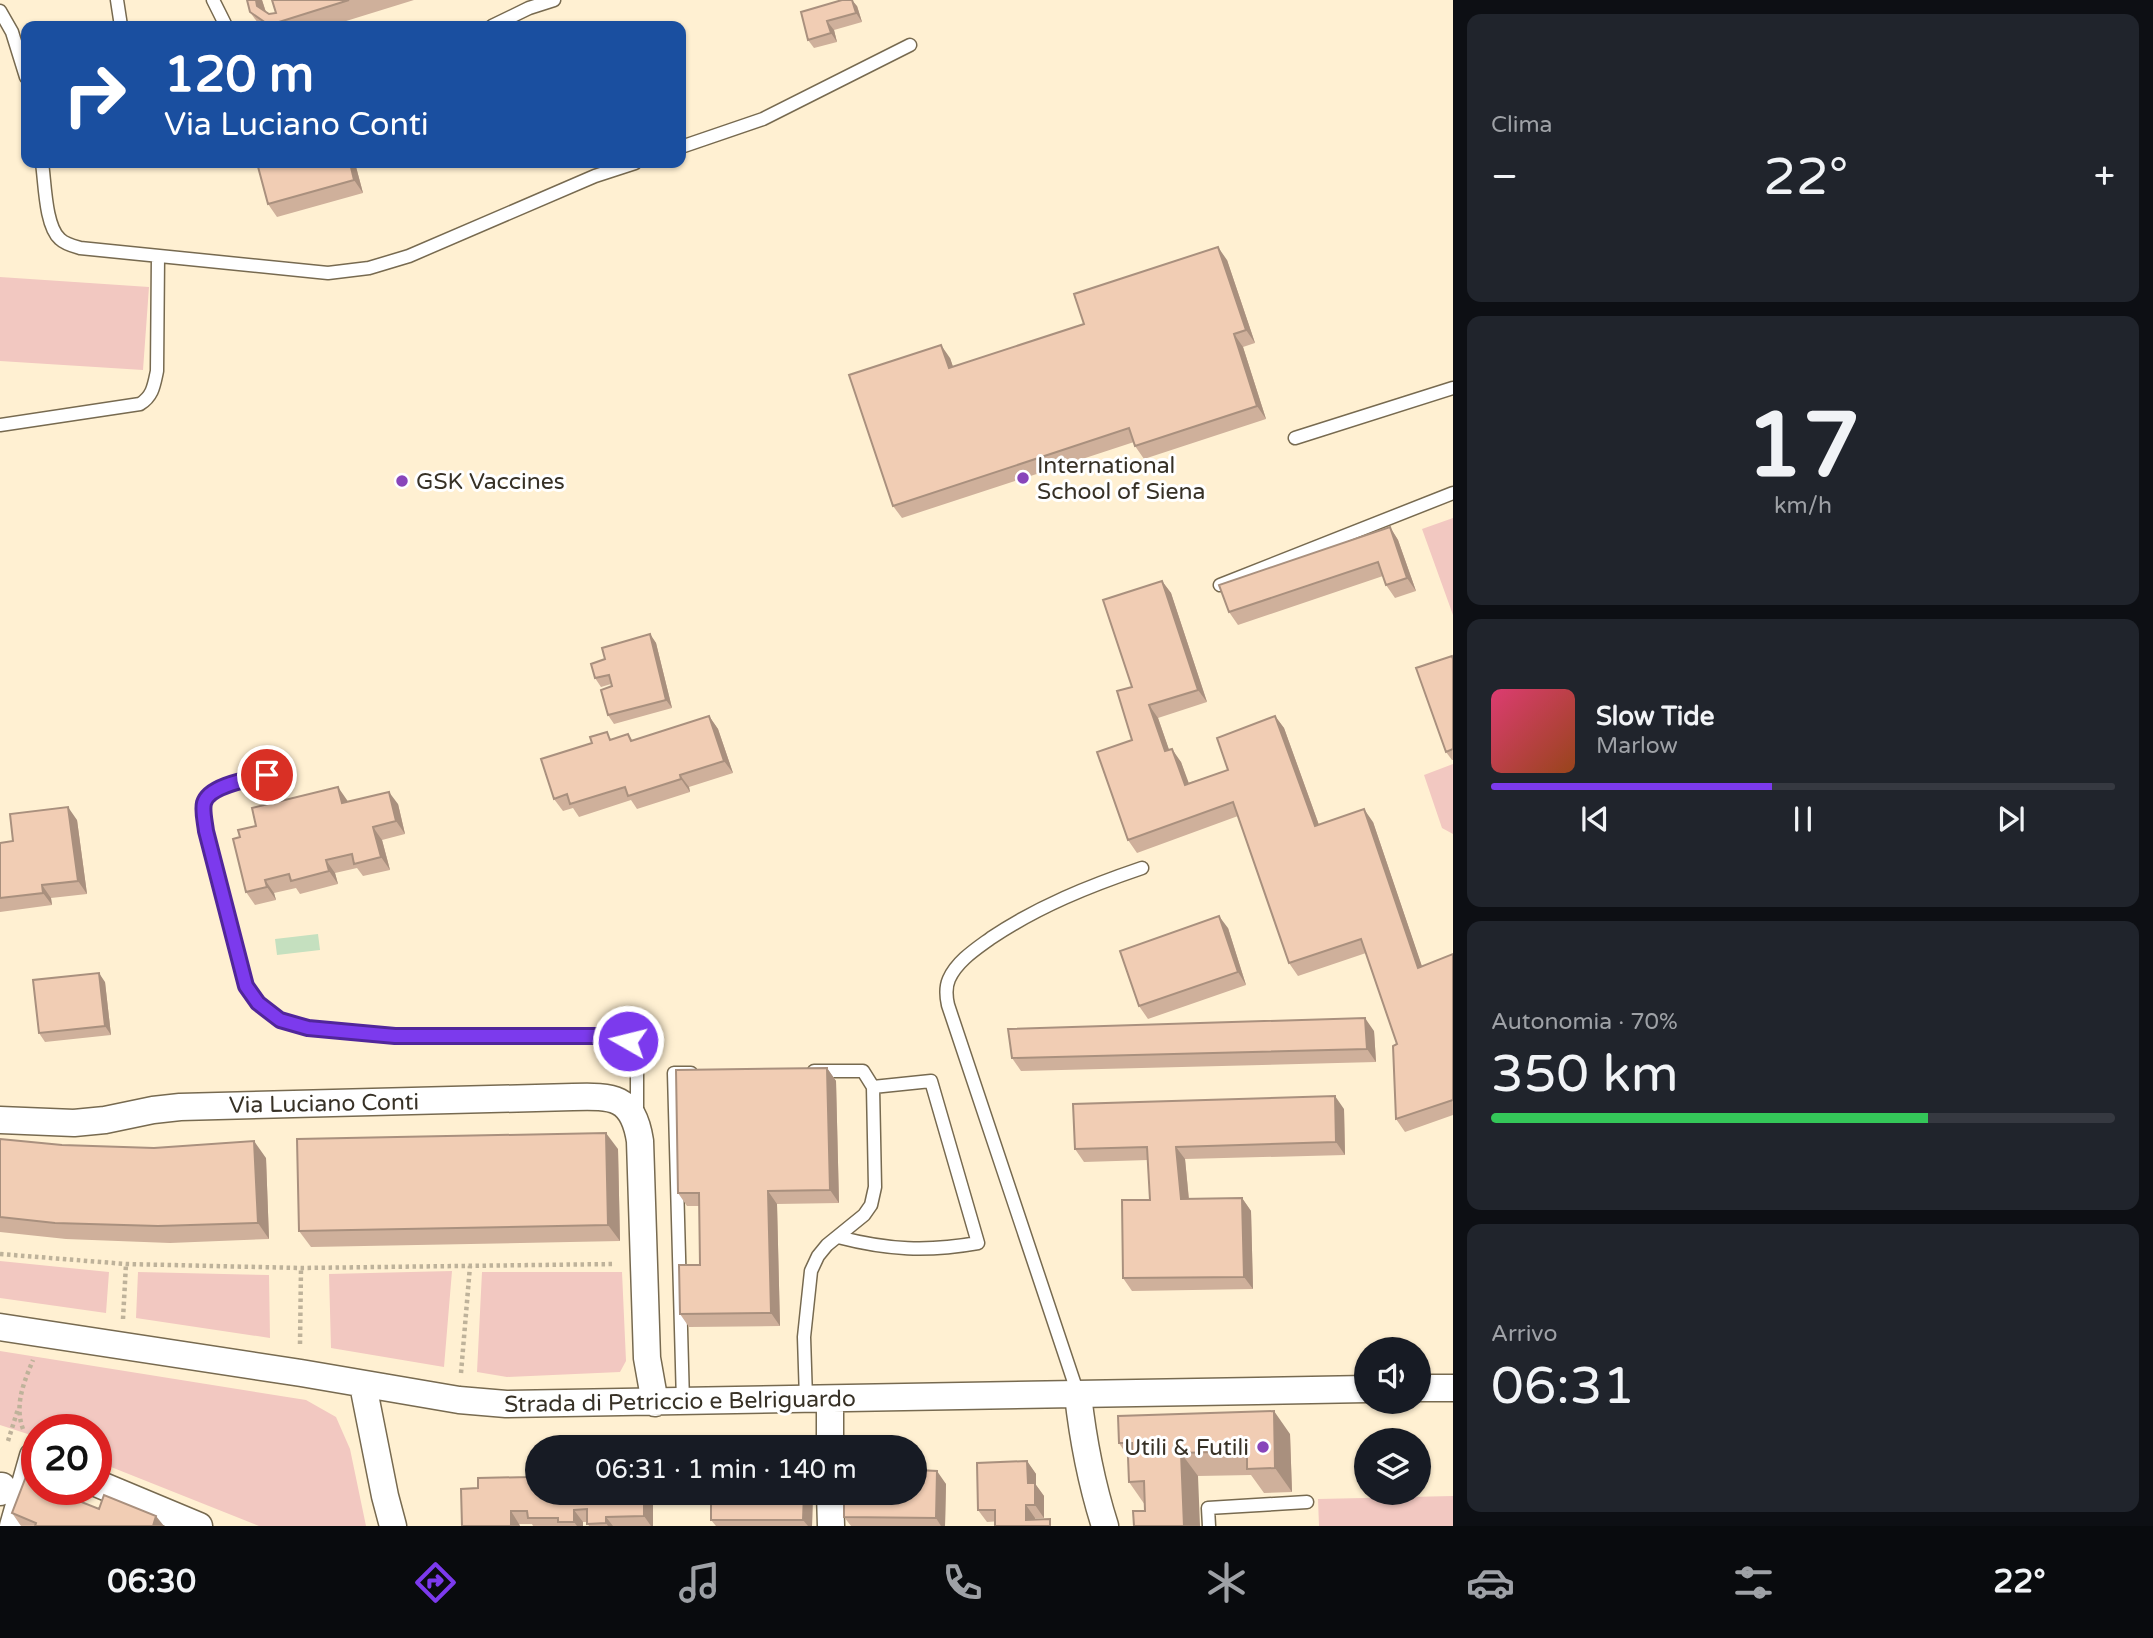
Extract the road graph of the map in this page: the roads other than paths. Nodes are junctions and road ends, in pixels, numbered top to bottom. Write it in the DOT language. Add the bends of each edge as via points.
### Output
graph roads {
  1 [pos="117,0"];
  2 [pos="213,0"];
  3 [pos="554,0"];
  4 [pos="0,11"];
  5 [pos="120,21"];
  6 [pos="224,21"];
  7 [pos="502,21"];
  8 [pos="910,45"];
  9 [pos="21,61"];
  10 [pos="686,145"];
  11 [pos="43,168"];
  12 [pos="620,168"];
  13 [pos="158,256"];
  14 [pos="1453,388"];
  15 [pos="0,425"];
  16 [pos="1295,438"];
  17 [pos="1453,493"];
  18 [pos="1220,585"];
  19 [pos="267,775"];
  20 [pos="1142,868"];
  21 [pos="795,1072"];
  22 [pos="701,1073"];
  23 [pos="873,1087"];
  24 [pos="0,1120"];
  25 [pos="637,1124"];
  26 [pos="838,1237"];
  27 [pos="0,1327"];
  28 [pos="363,1384"];
  29 [pos="1431,1388"];
  30 [pos="1453,1388"];
  31 [pos="1354,1389"];
  32 [pos="1078,1395"];
  33 [pos="818,1400"];
  34 [pos="683,1402"];
  35 [pos="655,1403"];
  36 [pos="827,1435"];
  37 [pos="112,1490"];
  38 [pos="21,1501"];
  39 [pos="1307,1502"];
  40 [pos="830,1505"];
  41 [pos="13,1526"];
  42 [pos="199,1526"];
  43 [pos="393,1526"];
  44 [pos="831,1526"];
  45 [pos="1104,1526"];
  46 [pos="1209,1526"];
  1 -- 5 [label="lane"];
  2 -- 6 [label="lane"];
  3 -- 7 [label="lane"];
  4 -- 9 [label="lane"];
  8 -- 10 [label="lane" via="763,119"];
  11 -- 13 [label="lane" via="50,224 60,239 80,248"];
  12 -- 13 [label="lane" via="409,256 369,268 328,273"];
  13 -- 15 [label="lane" via="157,372 148,399 140,404"];
  14 -- 16 [label="lane"];
  17 -- 18 [label="lane"];
  19 -- 25 [label="lane" via="217,789 203,806 246,986 258,1003 280,1020 308,1028 395,1036 620,1037 637,1051"];
  20 -- 32 [label="lane" via="1029,914 961,961 946,986 948,1005"];
  21 -- 23 [label="lane" via="863,1071"];
  22 -- 34 [label="lane" via="674,1073"];
  23 -- 26 [label="lane" via="875,1187 871,1205"];
  23 -- 26 [label="lane" via="931,1081 978,1243 904,1249"];
  24 -- 25 [label="street, Via Luciano Conti" via="88,1122 153,1110 229,1105 601,1096 622,1104"];
  25 -- 35 [label="street" via="647,1358"];
  26 -- 33 [label="lane" via="818,1256 811,1271 804,1338"];
  27 -- 28 [label="street, Strada di Petriccio e Belriguardo"];
  28 -- 35 [label="street, Strada di Petriccio e Belriguardo" via="506,1404"];
  28 -- 43 [label="street"];
  29 -- 30 [label="street"];
  31 -- 32 [label="street, Strada di Petriccio e Belriguardo"];
  32 -- 33 [label="street, Strada di Petriccio e Belriguardo"];
  32 -- 45 [label="street" via="1083,1443"];
  33 -- 34 [label="street, Strada di Petriccio e Belriguardo"];
  33 -- 36 [label="street"];
  34 -- 35 [label="street, Strada di Petriccio e Belriguardo"];
  37 -- 42 [label="street"];
  38 -- 41 [label="street"];
  39 -- 46 [label="lane" via="1208,1508"];
  40 -- 44 [label="street"];
}
